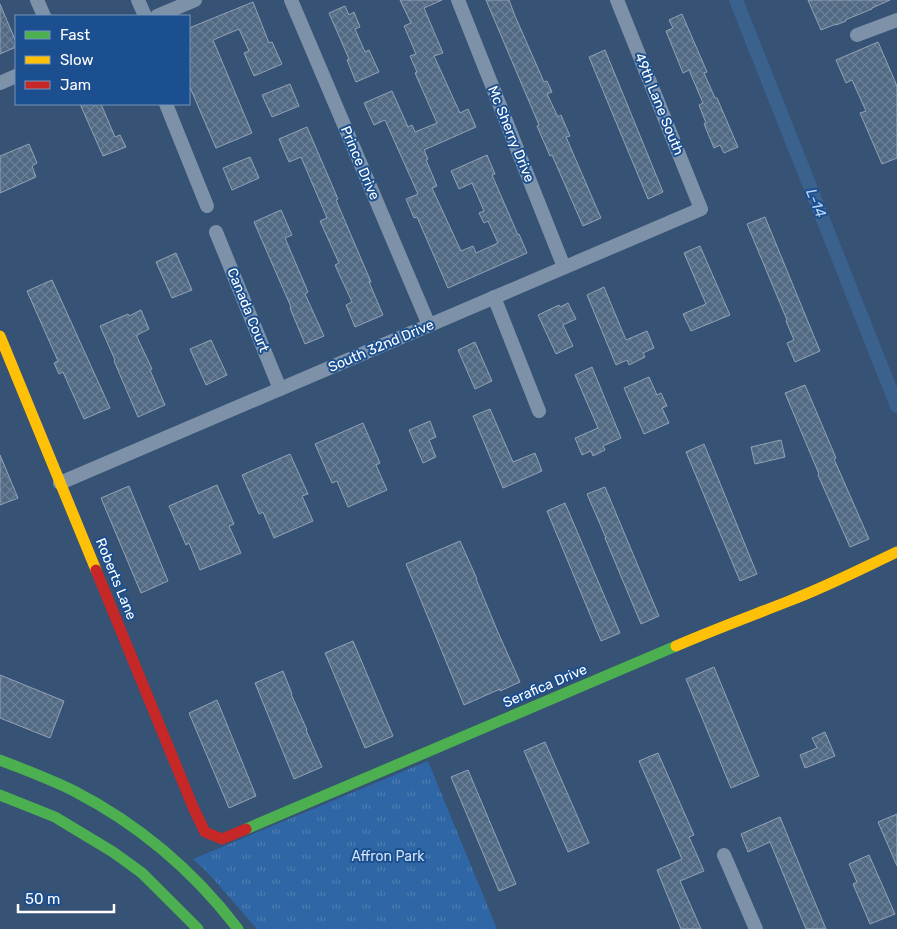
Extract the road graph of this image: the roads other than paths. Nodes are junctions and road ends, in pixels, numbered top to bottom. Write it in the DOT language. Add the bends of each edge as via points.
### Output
graph roads {
  1 [pos="37,0"];
  2 [pos="138,0"];
  3 [pos="195,0"];
  4 [pos="292,0"];
  5 [pos="458,0"];
  6 [pos="618,0"];
  7 [pos="44,15"];
  8 [pos="145,15"];
  9 [pos="159,15"];
  10 [pos="896,22"];
  11 [pos="857,35"];
  12 [pos="15,76"];
  13 [pos="0,83"];
  14 [pos="166,105"];
  15 [pos="207,206"];
  16 [pos="701,208"];
  17 [pos="216,232"];
  18 [pos="564,267"];
  19 [pos="494,297"];
  20 [pos="429,325"];
  21 [pos="0,336"];
  22 [pos="280,389"];
  23 [pos="540,411"];
  24 [pos="60,483"];
  25 [pos="897,552"];
  26 [pos="0,760"];
  27 [pos="0,795"];
  28 [pos="205,832"];
  29 [pos="724,855"];
  30 [pos="198,929"];
  31 [pos="238,929"];
  32 [pos="756,929"];
  1 -- 7 [label="street"];
  2 -- 8 [label="street"];
  3 -- 9 [label="street"];
  4 -- 20 [label="street, Prince Drive"];
  5 -- 18 [label="street, Mc Sherry Drive"];
  6 -- 16 [label="street, 49th Lane South"];
  10 -- 11 [label="street"];
  12 -- 13 [label="street"];
  14 -- 15 [label="street"];
  16 -- 18 [label="street, South 32nd Drive"];
  17 -- 22 [label="street, Canada Court"];
  18 -- 19 [label="street, South 32nd Drive"];
  19 -- 20 [label="street, South 32nd Drive"];
  19 -- 23 [label="street"];
  20 -- 22 [label="street, South 32nd Drive"];
  21 -- 24 [label="street, Roberts Lane"];
  22 -- 24 [label="street, South 32nd Drive"];
  24 -- 28 [label="street, Roberts Lane"];
  25 -- 28 [label="street, Serafica Drive" via="841,579 222,839"];
  26 -- 31 [label="street" via="65,787 136,828 186,870"];
  27 -- 30 [label="street" via="55,817 113,852 142,873"];
  29 -- 32 [label="street"];
}
